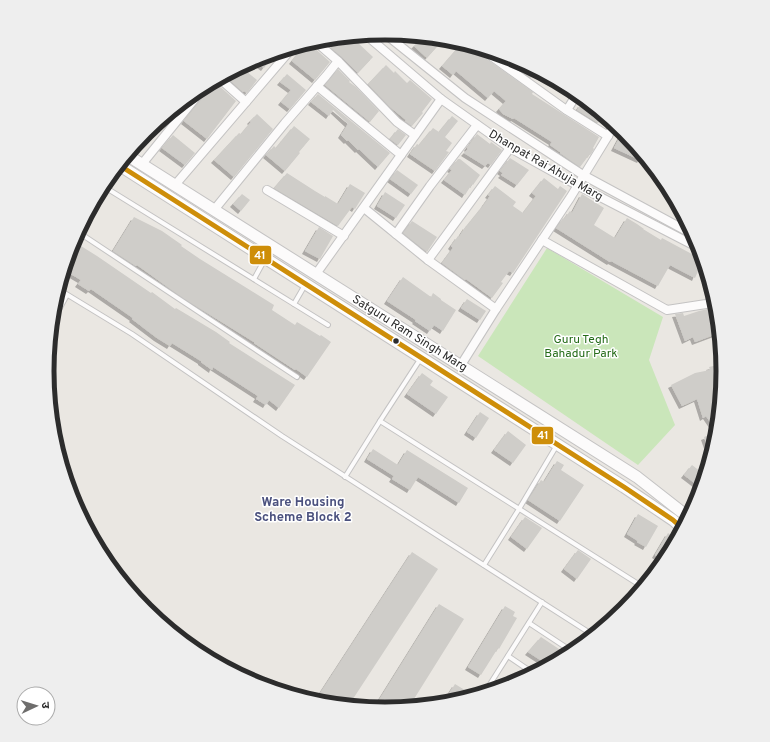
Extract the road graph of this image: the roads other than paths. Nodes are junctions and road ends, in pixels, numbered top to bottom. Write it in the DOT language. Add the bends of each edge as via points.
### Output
graph roads {
  1 [pos="393,40"];
  2 [pos="373,41"];
  3 [pos="321,46"];
  4 [pos="287,55"];
  5 [pos="497,60"];
  6 [pos="338,61"];
  7 [pos="224,82"];
  8 [pos="317,86"];
  9 [pos="441,99"];
  10 [pos="574,99"];
  11 [pos="192,102"];
  12 [pos="246,102"];
  13 [pos="567,110"];
  14 [pos="477,125"];
  15 [pos="611,130"];
  16 [pos="415,135"];
  17 [pos="608,136"];
  18 [pos="510,148"];
  19 [pos="401,154"];
  20 [pos="132,158"];
  21 [pos="142,164"];
  22 [pos="123,168"];
  23 [pos="583,175"];
  24 [pos="175,185"];
  25 [pos="577,185"];
  26 [pos="108,189"];
  27 [pos="266,190"];
  28 [pos="364,208"];
  29 [pos="214,210"];
  30 [pos="684,230"];
  31 [pos="396,234"];
  32 [pos="83,235"];
  33 [pos="344,236"];
  34 [pos="542,240"];
  35 [pos="691,244"];
  36 [pos="265,259"];
  37 [pos="428,260"];
  38 [pos="316,274"];
  39 [pos="254,279"];
  40 [pos="305,284"];
  41 [pos="63,292"];
  42 [pos="67,295"];
  43 [pos="709,301"];
  44 [pos="294,304"];
  45 [pos="60,308"];
  46 [pos="496,309"];
  47 [pos="328,325"];
  48 [pos="421,358"];
  49 [pos="461,366"];
  50 [pos="297,377"];
  51 [pos="380,421"];
  52 [pos="557,444"];
  53 [pos="345,477"];
  54 [pos="519,509"];
  55 [pos="684,514"];
  56 [pos="678,525"];
  57 [pos="484,565"];
  58 [pos="638,584"];
  59 [pos="542,602"];
  60 [pos="529,623"];
  61 [pos="589,632"];
  62 [pos="566,648"];
  63 [pos="508,656"];
  64 [pos="528,669"];
  65 [pos="490,684"];
  1 -- 23 [label="street, Dhanpat Rai Ahuja Marg" via="465,98"];
  2 -- 9 [label="street, Dhanpat Rai Ahuja Marg"];
  3 -- 6 [label="street"];
  4 -- 12 [label="street"];
  5 -- 13 [label="street"];
  6 -- 8 [label="street"];
  6 -- 16 [label="street" via="398,122"];
  7 -- 12 [label="street"];
  8 -- 19 [label="street"];
  8 -- 29 [label="street"];
  9 -- 14 [label="street, Dhanpat Rai Ahuja Marg"];
  9 -- 16 [label="street"];
  10 -- 13 [label="street"];
  11 -- 21 [label="street"];
  12 -- 24 [label="street"];
  13 -- 17 [label="street"];
  14 -- 18 [label="street, Dhanpat Rai Ahuja Marg"];
  14 -- 31 [label="street"];
  15 -- 17 [label="street"];
  16 -- 19 [label="street"];
  17 -- 23 [label="street"];
  18 -- 25 [label="street, Dhanpat Rai Ahuja Marg"];
  18 -- 37 [label="street"];
  19 -- 28 [label="street"];
  20 -- 21 [label="main road, Satguru Ram Singh Marg"];
  21 -- 24 [label="main road, Satguru Ram Singh Marg"];
  22 -- 36 [label="main road, Satguru Ram Singh Marg"];
  23 -- 25 [label="street"];
  23 -- 30 [label="street, Dhanpat Rai Ahuja Marg"];
  24 -- 29 [label="main road, Satguru Ram Singh Marg"];
  25 -- 34 [label="street"];
  25 -- 35 [label="street, Dhanpat Rai Ahuja Marg"];
  26 -- 39 [label="lane"];
  27 -- 33 [label="street"];
  28 -- 31 [label="street"];
  28 -- 33 [label="street"];
  29 -- 38 [label="main road, Satguru Ram Singh Marg"];
  31 -- 37 [label="street"];
  32 -- 50 [label="lane"];
  33 -- 38 [label="street"];
  34 -- 43 [label="street" via="667,310"];
  34 -- 46 [label="street"];
  36 -- 39 [label="lane"];
  36 -- 40 [label="main road, Satguru Ram Singh Marg"];
  37 -- 46 [label="street"];
  38 -- 49 [label="main road, Satguru Ram Singh Marg"];
  39 -- 44 [label="lane"];
  40 -- 44 [label="lane"];
  40 -- 48 [label="main road, Satguru Ram Singh Marg"];
  41 -- 42 [label="lane"];
  42 -- 45 [label="lane"];
  42 -- 53 [label="lane" via="132,334"];
  44 -- 47 [label="lane"];
  46 -- 49 [label="street"];
  48 -- 51 [label="lane"];
  48 -- 52 [label="main road, Satguru Ram Singh Marg"];
  49 -- 55 [label="main road, Satguru Ram Singh Marg" via="637,477"];
  51 -- 53 [label="lane"];
  51 -- 54 [label="lane"];
  52 -- 54 [label="lane"];
  52 -- 56 [label="main road, Satguru Ram Singh Marg"];
  53 -- 57 [label="lane"];
  54 -- 57 [label="lane"];
  54 -- 58 [label="lane"];
  57 -- 59 [label="lane"];
  59 -- 60 [label="lane"];
  59 -- 61 [label="lane"];
  60 -- 62 [label="lane"];
  60 -- 63 [label="lane"];
  63 -- 64 [label="lane"];
  63 -- 65 [label="lane"];
}
